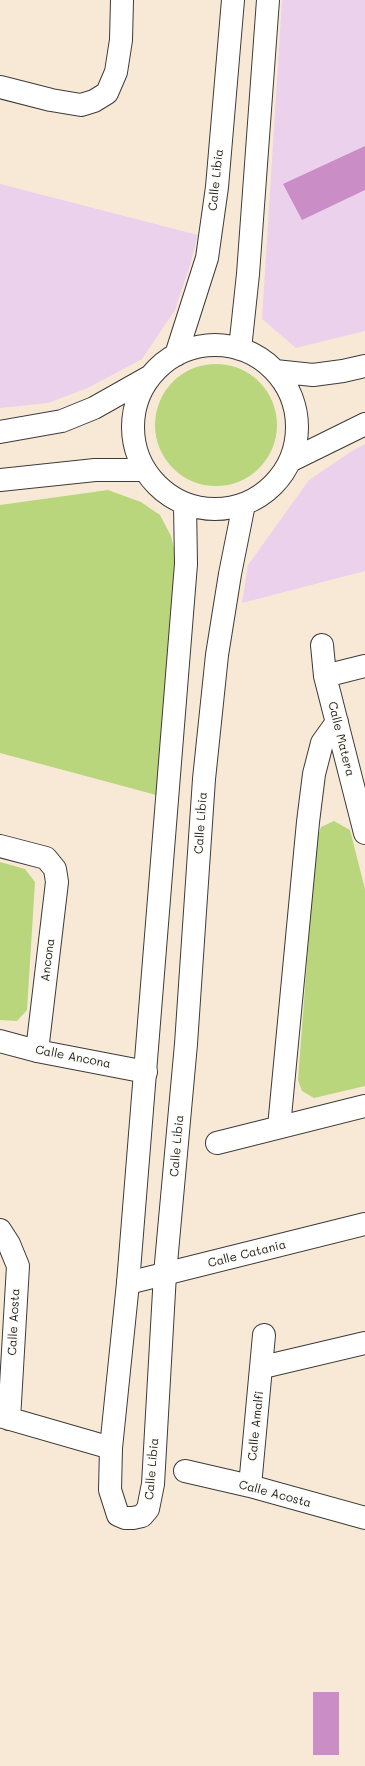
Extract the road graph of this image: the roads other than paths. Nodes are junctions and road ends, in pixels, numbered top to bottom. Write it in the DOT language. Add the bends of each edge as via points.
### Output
graph roads {
  1 [pos="122,0"];
  2 [pos="232,0"];
  3 [pos="268,0"];
  4 [pos="0,87"];
  5 [pos="240,349"];
  6 [pos="176,355"];
  7 [pos="365,366"];
  8 [pos="275,371"];
  9 [pos="150,376"];
  10 [pos="365,424"];
  11 [pos="0,432"];
  12 [pos="290,461"];
  13 [pos="144,470"];
  14 [pos="0,480"];
  15 [pos="185,504"];
  16 [pos="244,504"];
  17 [pos="322,645"];
  18 [pos="365,666"];
  19 [pos="325,676"];
  20 [pos="337,722"];
  21 [pos="365,833"];
  22 [pos="0,846"];
  23 [pos="0,1042"];
  24 [pos="37,1051"];
  25 [pos="146,1072"];
  26 [pos="365,1106"];
  27 [pos="279,1127"];
  28 [pos="217,1143"];
  29 [pos="365,1224"];
  30 [pos="0,1230"];
  31 [pos="165,1274"];
  32 [pos="128,1283"];
  33 [pos="264,1335"];
  34 [pos="365,1343"];
  35 [pos="263,1367"];
  36 [pos="4,1417"];
  37 [pos="111,1448"];
  38 [pos="185,1471"];
  39 [pos="250,1486"];
  40 [pos="365,1518"];
  1 -- 4 [label="street" via="121,40 116,72 107,93 94,101 80,105"];
  2 -- 6 [label="street, Calle Libia" via="217,187 207,258"];
  3 -- 5 [label="street"];
  5 -- 6 [label="street" via="218,345 196,347"];
  5 -- 8 [label="street"];
  6 -- 9 [label="street"];
  7 -- 8 [label="street" via="313,375"];
  8 -- 12 [label="street" via="288,391 296,414 296,438"];
  9 -- 11 [label="street" via="94,408 62,421"];
  9 -- 13 [label="street" via="138,398 132,423 135,448"];
  10 -- 12 [label="street"];
  12 -- 16 [label="street" via="263,494"];
  13 -- 14 [label="street" via="95,470"];
  13 -- 15 [label="street" via="162,490"];
  15 -- 16 [label="street" via="204,509 224,509"];
  15 -- 25 [label="street, Calle Libia" via="186,564"];
  16 -- 31 [label="street, Calle Libia" via="218,655 204,779 186,1044"];
  17 -- 19 [label="street, Calle Matera"];
  18 -- 19 [label="street"];
  19 -- 20 [label="street, Calle Matera"];
  20 -- 21 [label="street, Calle Matera"];
  20 -- 27 [label="street" via="322,743 314,774"];
  22 -- 24 [label="street, Ancona" via="46,858 55,869 57,882"];
  23 -- 24 [label="street, Calle Ancona"];
  24 -- 25 [label="street, Calle Ancona"];
  25 -- 32 [label="street, Calle Libia"];
  26 -- 27 [label="street"];
  27 -- 28 [label="street"];
  29 -- 31 [label="street, Calle Catania"];
  30 -- 36 [label="street, Calle Aosta" via="18,1266"];
  31 -- 32 [label="street, Calle Catania"];
  31 -- 37 [label="street, Calle Libia" via="153,1484 148,1509 142,1516 125,1518 118,1515 114,1507 110,1490"];
  32 -- 37 [label="street, Calle Libia"];
  33 -- 35 [label="street, Calle Amalfi"];
  34 -- 35 [label="street"];
  35 -- 39 [label="street, Calle Amalfi"];
  36 -- 37 [label="street, Calle Aosta"];
  38 -- 39 [label="street, Calle Acosta"];
  39 -- 40 [label="street, Calle Acosta"];
}
